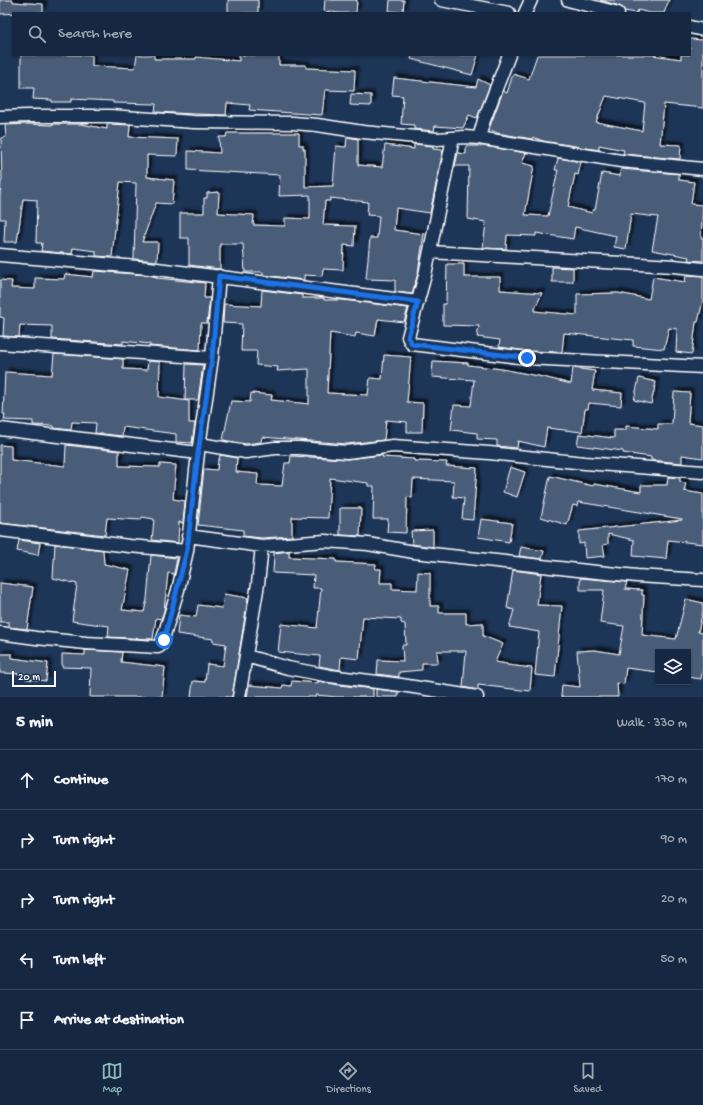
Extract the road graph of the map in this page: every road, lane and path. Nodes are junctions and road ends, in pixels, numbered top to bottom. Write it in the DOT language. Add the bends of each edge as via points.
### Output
graph roads {
  1 [pos="441,0"];
  2 [pos="531,0"];
  3 [pos="568,0"];
  4 [pos="504,12"];
  5 [pos="525,12"];
  6 [pos="614,12"];
  7 [pos="691,27"];
  8 [pos="703,30"];
  9 [pos="509,56"];
  10 [pos="0,117"];
  11 [pos="453,138"];
  12 [pos="479,138"];
  13 [pos="703,169"];
  14 [pos="430,252"];
  15 [pos="0,255"];
  16 [pos="703,269"];
  17 [pos="219,276"];
  18 [pos="418,302"];
  19 [pos="0,343"];
  20 [pos="212,358"];
  21 [pos="703,367"];
  22 [pos="0,429"];
  23 [pos="199,449"];
  24 [pos="703,472"];
  25 [pos="0,530"];
  26 [pos="188,536"];
  27 [pos="262,546"];
  28 [pos="187,550"];
  29 [pos="703,580"];
  30 [pos="0,632"];
  31 [pos="246,656"];
  32 [pos="239,697"];
  33 [pos="477,697"];
  1 -- 4 [label="street"];
  2 -- 5 [label="street"];
  3 -- 6 [label="street"];
  7 -- 8 [label="street"];
  9 -- 12 [label="street"];
  10 -- 11 [label="street" via="96,116 194,122 293,123 399,136"];
  11 -- 12 [label="street"];
  11 -- 14 [label="street"];
  12 -- 13 [label="street" via="621,161"];
  14 -- 16 [label="street"];
  14 -- 18 [label="street"];
  15 -- 17 [label="street"];
  17 -- 18 [label="street"];
  17 -- 20 [label="street"];
  18 -- 21 [label="street" via="408,337 412,344 527,358"];
  19 -- 20 [label="street"];
  20 -- 23 [label="street"];
  22 -- 23 [label="street"];
  23 -- 24 [label="street" via="246,452 281,448 347,452 398,446"];
  23 -- 26 [label="street"];
  25 -- 28 [label="street" via="121,545"];
  26 -- 27 [label="street"];
  26 -- 28 [label="street"];
  27 -- 29 [label="street" via="325,542 368,544 414,552 587,571"];
  27 -- 31 [label="street"];
  28 -- 30 [label="street" via="164,640 158,647 86,643"];
  31 -- 32 [label="street"];
  31 -- 33 [label="street" via="323,675"];
}
